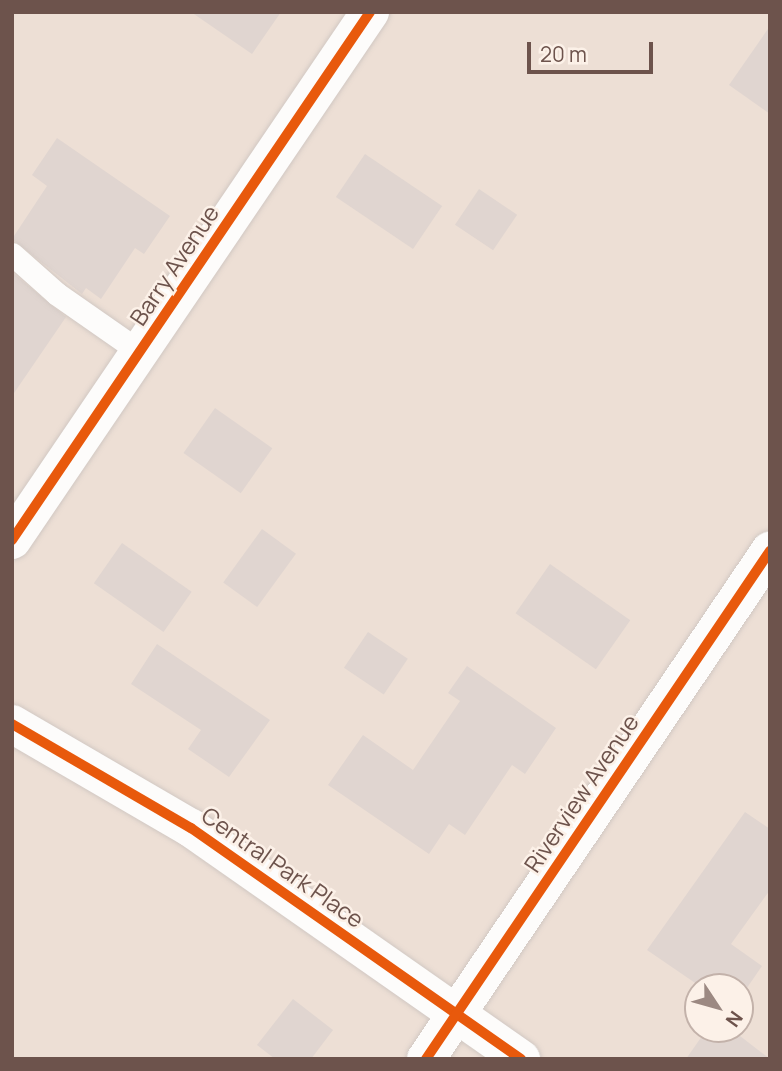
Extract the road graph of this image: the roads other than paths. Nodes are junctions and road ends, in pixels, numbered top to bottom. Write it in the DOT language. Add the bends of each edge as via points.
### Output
graph roads {
  1 [pos="370,12"];
  2 [pos="12,254"];
  3 [pos="140,352"];
  4 [pos="12,540"];
  5 [pos="770,551"];
  6 [pos="12,724"];
  7 [pos="457,1014"];
  8 [pos="426,1059"];
  9 [pos="521,1059"];
  1 -- 3 [label="street, Barry Avenue"];
  2 -- 3 [label="lane" via="57,294"];
  3 -- 4 [label="street, Barry Avenue"];
  5 -- 7 [label="street, Riverview Avenue"];
  6 -- 7 [label="street, Central Park Place" via="191,828"];
  7 -- 8 [label="street, Riverview Avenue"];
  7 -- 9 [label="street, Central Park Place"];
}
